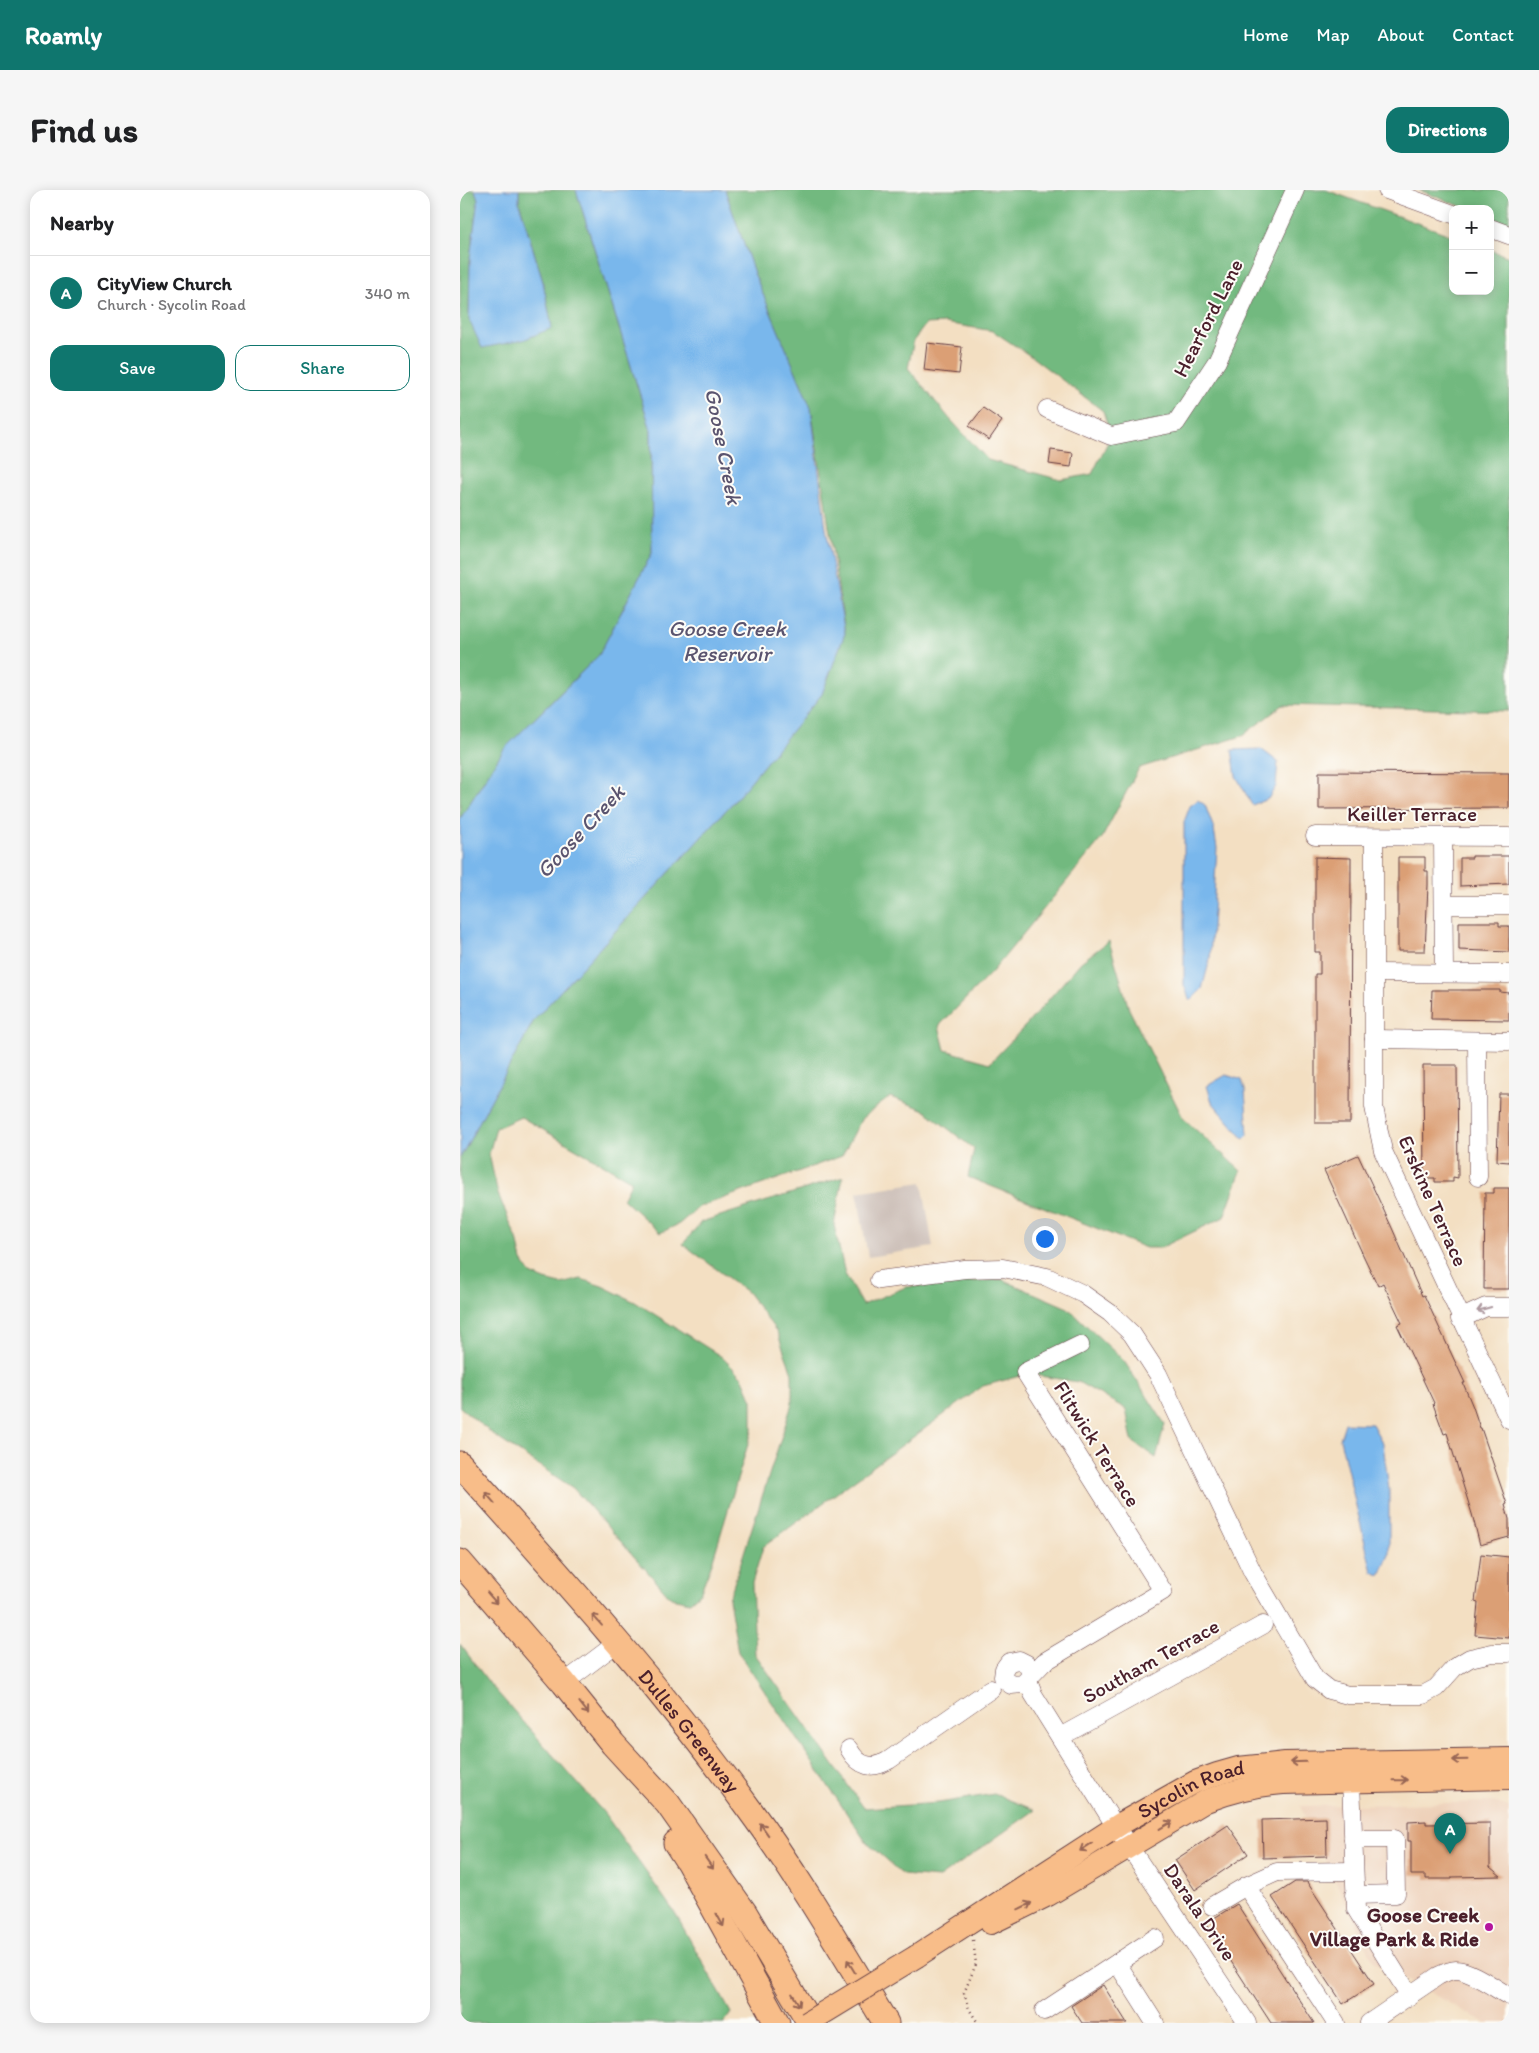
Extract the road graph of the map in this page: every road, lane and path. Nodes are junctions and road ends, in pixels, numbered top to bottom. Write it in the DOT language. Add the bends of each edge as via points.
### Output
graph roads {
  1 [pos="1295,190"];
  2 [pos="1387,190"];
  3 [pos="1449,213"];
  4 [pos="1494,229"];
  5 [pos="1509,235"];
  6 [pos="1047,409"];
  7 [pos="1315,836"];
  8 [pos="1374,837"];
  9 [pos="1443,837"];
  10 [pos="1509,837"];
  11 [pos="1444,905"];
  12 [pos="1509,905"];
  13 [pos="1375,973"];
  14 [pos="1444,973"];
  15 [pos="1509,974"];
  16 [pos="1374,1039"];
  17 [pos="1478,1041"];
  18 [pos="1509,1042"];
  19 [pos="1478,1177"];
  20 [pos="879,1280"];
  21 [pos="1509,1307"];
  22 [pos="1460,1319"];
  23 [pos="1080,1345"];
  24 [pos="1509,1419"];
  25 [pos="462,1466"];
  26 [pos="460,1562"];
  27 [pos="1263,1625"];
  28 [pos="617,1643"];
  29 [pos="1509,1653"];
  30 [pos="1025,1678"];
  31 [pos="564,1683"];
  32 [pos="1060,1736"];
  33 [pos="612,1744"];
  34 [pos="849,1749"];
  35 [pos="1509,1759"];
  36 [pos="1509,1778"];
  37 [pos="1351,1781"];
  38 [pos="1116,1827"];
  39 [pos="1353,1839"];
  40 [pos="1129,1847"];
  41 [pos="1354,1871"];
  42 [pos="1246,1886"];
  43 [pos="1354,1896"];
  44 [pos="1212,1906"];
  45 [pos="971,1932"];
  46 [pos="1156,1938"];
  47 [pos="917,1956"];
  48 [pos="1117,1963"];
  49 [pos="1410,1996"];
  50 [pos="1509,1996"];
  51 [pos="1044,2010"];
  52 [pos="777,2023"];
  53 [pos="808,2023"];
  54 [pos="886,2023"];
  55 [pos="978,2023"];
  56 [pos="1155,2023"];
  57 [pos="1247,2023"];
  58 [pos="1336,2023"];
  59 [pos="1369,2023"];
  1 -- 6 [label="street, Hearford Lane" via="1217,361 1176,423 1111,436"];
  2 -- 3 [label="street"];
  4 -- 5 [label="street"];
  7 -- 8 [label="street, Keiller Terrace"];
  8 -- 9 [label="street, Keiller Terrace"];
  8 -- 13 [label="street, Erskine Terrace"];
  9 -- 10 [label="street, Keiller Terrace"];
  9 -- 11 [label="street"];
  11 -- 12 [label="street"];
  11 -- 14 [label="street"];
  13 -- 14 [label="street"];
  13 -- 16 [label="street, Erskine Terrace"];
  14 -- 15 [label="street"];
  16 -- 17 [label="street"];
  16 -- 22 [label="street, Erskine Terrace" via="1374,1107 1383,1151"];
  17 -- 18 [label="street"];
  17 -- 19 [label="street"];
  20 -- 29 [label="street" via="965,1269 1003,1268 1047,1277 1083,1294 1110,1313 1132,1334 1158,1374 1253,1573 1315,1679 1329,1690 1348,1695 1423,1695 1436,1688 1455,1667 1470,1658"];
  21 -- 22 [label="street, one-way" via="1486,1307"];
  22 -- 24 [label="street, Erskine Terrace"];
  23 -- 30 [label="street, Flitwick Terrace" via="1025,1372 1163,1591"];
  28 -- 25 [label="highway, Dulles Greenway, one-way"];
  26 -- 31 [label="highway, one-way"];
  27 -- 32 [label="street, Southam Terrace"];
  28 -- 31 [label="street"];
  54 -- 28 [label="highway, Dulles Greenway, one-way" via="750,1810 708,1753"];
  30 -- 32 [label="street, Darala Drive"];
  30 -- 34 [label="street" via="991,1689 879,1766 865,1766"];
  31 -- 33 [label="highway, one-way"];
  32 -- 38 [label="street, Darala Drive"];
  33 -- 52 [label="highway, one-way" via="690,1863"];
  33 -- 53 [label="highway, one-way" via="668,1804 739,1904"];
  35 -- 38 [label="main road, Sycolin Road, one-way" via="1284,1763 1238,1768 1195,1782"];
  37 -- 36 [label="main road, Sycolin Road, one-way"];
  37 -- 39 [label="street"];
  40 -- 37 [label="main road, Sycolin Road, one-way" via="1231,1791 1266,1784"];
  38 -- 40 [label="street, Darala Drive"];
  38 -- 47 [label="main road, Sycolin Road, one-way"];
  39 -- 41 [label="street"];
  39 -- 43 [label="street" via="1395,1839 1396,1876 1396,1894"];
  45 -- 40 [label="main road, Sycolin Road, one-way" via="1048,1895"];
  40 -- 57 [label="street, Darala Drive"];
  41 -- 42 [label="street" via="1277,1872"];
  41 -- 43 [label="street"];
  42 -- 44 [label="street"];
  42 -- 58 [label="street"];
  43 -- 49 [label="street" via="1359,1914"];
  45 -- 47 [label="main road, Sycolin Road"];
  45 -- 55 [label="path" via="976,1964 964,1993"];
  46 -- 48 [label="street"];
  47 -- 53 [label="main road, Sycolin Road, bridge"];
  48 -- 51 [label="street"];
  48 -- 56 [label="street"];
  49 -- 50 [label="street" via="1438,1976 1458,1970"];
  49 -- 59 [label="street"];
}
